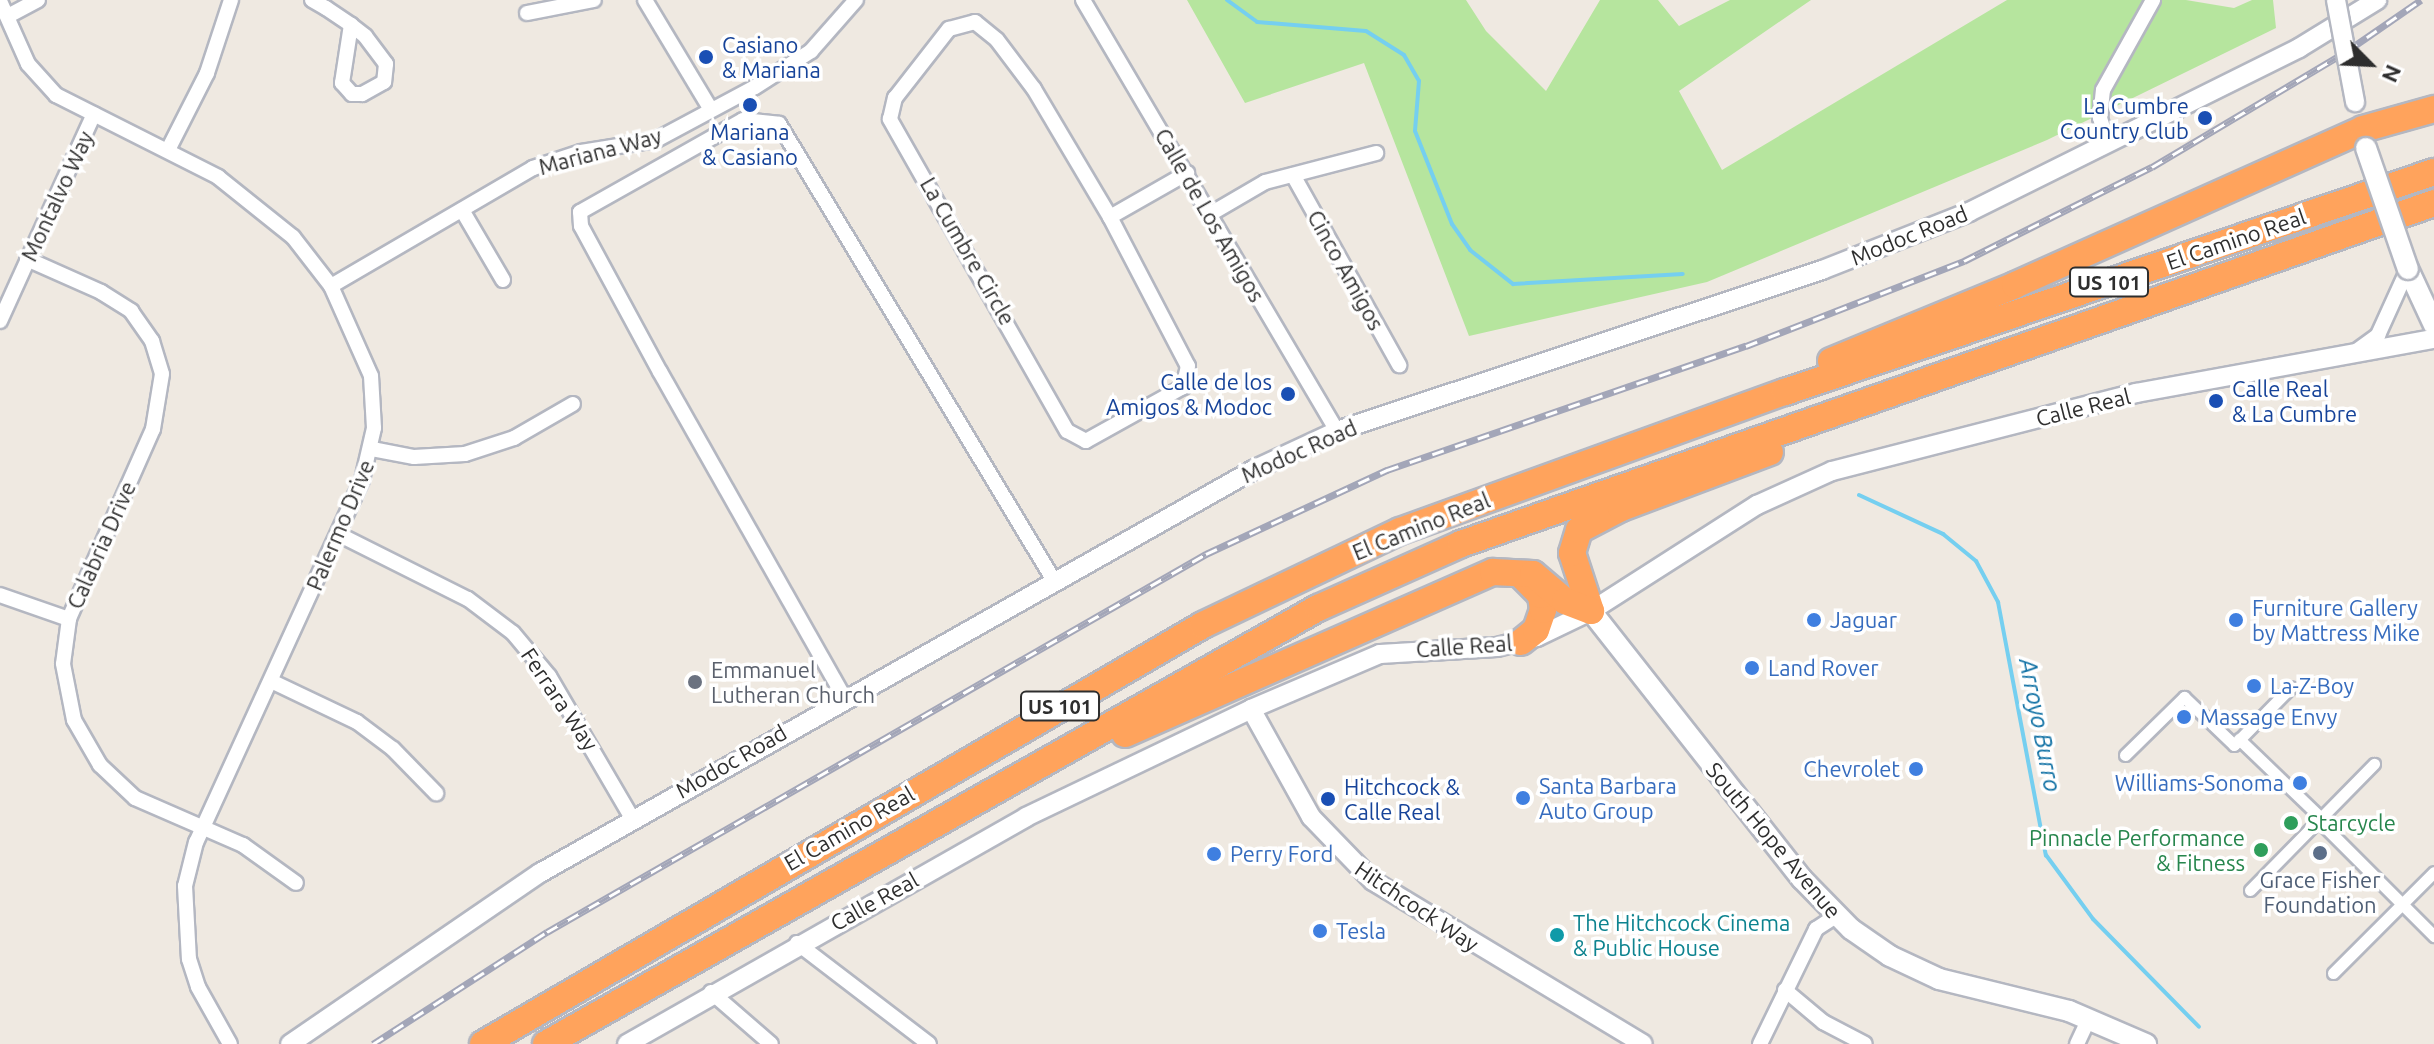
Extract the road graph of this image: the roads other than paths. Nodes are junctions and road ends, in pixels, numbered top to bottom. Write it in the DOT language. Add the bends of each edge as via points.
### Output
graph roads {
  1 [pos="38,0"];
  2 [pos="231,0"];
  3 [pos="312,0"];
  4 [pos="594,0"];
  5 [pos="645,0"];
  6 [pos="856,0"];
  7 [pos="1083,0"];
  8 [pos="2153,0"];
  9 [pos="2336,0"];
  10 [pos="2377,0"];
  11 [pos="0,1"];
  12 [pos="527,13"];
  13 [pos="8,16"];
  14 [pos="351,25"];
  15 [pos="2434,109"];
  16 [pos="711,110"];
  17 [pos="94,114"];
  18 [pos="2364,138"];
  19 [pos="2108,144"];
  20 [pos="169,148"];
  21 [pos="1376,153"];
  22 [pos="2434,172"];
  23 [pos="1187,173"];
  24 [pos="1293,175"];
  25 [pos="2434,203"];
  26 [pos="462,210"];
  27 [pos="1212,213"];
  28 [pos="1110,217"];
  29 [pos="27,259"];
  30 [pos="2408,269"];
  31 [pos="503,280"];
  32 [pos="331,286"];
  33 [pos="0,321"];
  34 [pos="2434,325"];
  35 [pos="2434,339"];
  36 [pos="2355,352"];
  37 [pos="1399,365"];
  38 [pos="1785,392"];
  39 [pos="1874,397"];
  40 [pos="573,404"];
  41 [pos="1337,431"];
  42 [pos="372,449"];
  43 [pos="338,534"];
  44 [pos="1514,570"];
  45 [pos="1053,579"];
  46 [pos="0,595"];
  47 [pos="1591,611"];
  48 [pos="69,619"];
  49 [pos="1521,642"];
  50 [pos="271,681"];
  51 [pos="2291,687"];
  52 [pos="844,697"];
  53 [pos="1251,709"];
  54 [pos="2239,739"];
  55 [pos="1066,750"];
  56 [pos="2125,755"];
  57 [pos="2374,764"];
  58 [pos="436,793"];
  59 [pos="632,818"];
  60 [pos="2320,819"];
  61 [pos="206,828"];
  62 [pos="2434,872"];
  63 [pos="296,883"];
  64 [pos="2250,890"];
  65 [pos="2403,904"];
  66 [pos="1836,916"];
  67 [pos="2434,936"];
  68 [pos="797,943"];
  69 [pos="2333,973"];
  70 [pos="1785,990"];
  71 [pos="711,992"];
  72 [pos="2089,1018"];
  73 [pos="230,1044"];
  74 [pos="290,1044"];
  75 [pos="483,1044"];
  76 [pos="546,1044"];
  77 [pos="627,1044"];
  78 [pos="771,1044"];
  79 [pos="929,1044"];
  80 [pos="1643,1044"];
  81 [pos="1760,1044"];
  82 [pos="1865,1044"];
  83 [pos="2077,1044"];
  84 [pos="2146,1044"];
  1 -- 13 [label="street"];
  2 -- 20 [label="street" via="207,73"];
  3 -- 14 [label="street"];
  4 -- 12 [label="street"];
  5 -- 16 [label="street"];
  6 -- 16 [label="street, Mariana Way" via="811,51"];
  7 -- 23 [label="street, Calle de Los Amigos"];
  8 -- 19 [label="street" via="2103,90 2100,118"];
  9 -- 18 [label="street, bridge"];
  10 -- 19 [label="street, Modoc Road" via="2299,48"];
  11 -- 13 [label="street, Palermo Drive"];
  13 -- 17 [label="street, Palermo Drive" via="20,50 44,84"];
  14 -- 14 [label="street" via="342,83 352,94 362,94 384,82 389,70"];
  15 -- 18 [label="highway"];
  16 -- 26 [label="street, Mariana Way" via="656,140 552,160"];
  17 -- 20 [label="street, Palermo Drive"];
  17 -- 29 [label="street, Montalvo Way"];
  18 -- 30 [label="main road, bridge"];
  18 -- 38 [label="highway" via="1835,358"];
  19 -- 41 [label="street, Modoc Road" via="1969,212 1822,270"];
  20 -- 32 [label="street, Palermo Drive" via="272,217"];
  21 -- 24 [label="street"];
  22 -- 38 [label="highway, El Camino Real / US 101"];
  23 -- 27 [label="street, Calle de Los Amigos"];
  23 -- 28 [label="street"];
  24 -- 27 [label="street" via="1265,182"];
  24 -- 37 [label="street, Cinco Amigos"];
  25 -- 39 [label="highway, El Camino Real / US 101"];
  26 -- 31 [label="street"];
  26 -- 32 [label="street, Mariana Way"];
  27 -- 41 [label="street, Calle de Los Amigos"];
  28 -- 28 [label="street, La Cumbre Circle" via="1034,89 997,40 975,22 949,29 895,98 893,126 1067,431 1086,441 1177,392 1189,374"];
  29 -- 33 [label="street, Montalvo Way"];
  29 -- 48 [label="street, Calabria Drive" via="131,311 152,341 162,374 153,429"];
  30 -- 34 [label="main road"];
  30 -- 36 [label="street" via="2378,335"];
  32 -- 42 [label="street, Palermo Drive" via="371,376"];
  35 -- 36 [label="street, Calle Real"];
  36 -- 47 [label="street, Calle Real" via="2146,391 1851,464 1743,513"];
  38 -- 75 [label="highway, El Camino Real / US 101" via="1400,531 1203,625"];
  39 -- 47 [label="highway" via="1835,427 1621,508 1579,530 1572,553"];
  39 -- 55 [label="highway, El Camino Real / US 101" via="1461,544 1318,608"];
  40 -- 42 [label="street" via="514,438 465,454 414,457"];
  41 -- 45 [label="street, Modoc Road" via="1176,509"];
  42 -- 43 [label="street, Palermo Drive"];
  43 -- 50 [label="street, Palermo Drive"];
  43 -- 59 [label="street, Ferrara Way" via="461,595 513,633 549,676"];
  44 -- 47 [label="highway" via="1533,574 1565,601"];
  44 -- 49 [label="highway" via="1541,595 1543,610 1536,630"];
  44 -- 55 [label="highway" via="1493,572 1128,733"];
  45 -- 52 [label="street, Modoc Road"];
  45 -- 52 [label="street" via="794,141 779,124 743,120 580,212 581,226 660,372"];
  46 -- 48 [label="street"];
  47 -- 49 [label="street, Calle Real"];
  47 -- 66 [label="main road, South Hope Avenue"];
  48 -- 61 [label="street, Calabria Drive" via="64,681 85,744 135,798"];
  49 -- 53 [label="street, Calle Real" via="1380,654"];
  50 -- 58 [label="street" via="367,729"];
  50 -- 61 [label="street, Palermo Drive"];
  51 -- 54 [label="street"];
  52 -- 59 [label="street, Modoc Road"];
  53 -- 68 [label="street, Calle Real" via="1026,817"];
  53 -- 80 [label="street, Hitchcock Way" via="1311,817 1373,881"];
  54 -- 56 [label="street" via="2234,745 2184,697"];
  54 -- 60 [label="street"];
  55 -- 76 [label="highway, El Camino Real / US 101"];
  57 -- 60 [label="street"];
  59 -- 74 [label="street, Modoc Road" via="472,916"];
  60 -- 64 [label="street"];
  60 -- 65 [label="street"];
  61 -- 63 [label="street, Calabria Drive" via="260,855"];
  61 -- 73 [label="street, Palermo Drive" via="185,886 186,937 198,987"];
  62 -- 65 [label="street"];
  65 -- 67 [label="street"];
  65 -- 69 [label="street"];
  66 -- 70 [label="street" via="1816,929"];
  66 -- 72 [label="main road, South Hope Avenue" via="1890,956 1939,979"];
  68 -- 71 [label="street, Calle Real"];
  68 -- 79 [label="street"];
  70 -- 81 [label="street"];
  70 -- 82 [label="street" via="1823,1022"];
  71 -- 77 [label="street, Calle Real"];
  71 -- 78 [label="street"];
  72 -- 83 [label="street"];
  72 -- 84 [label="main road, South Hope Avenue"];
}
